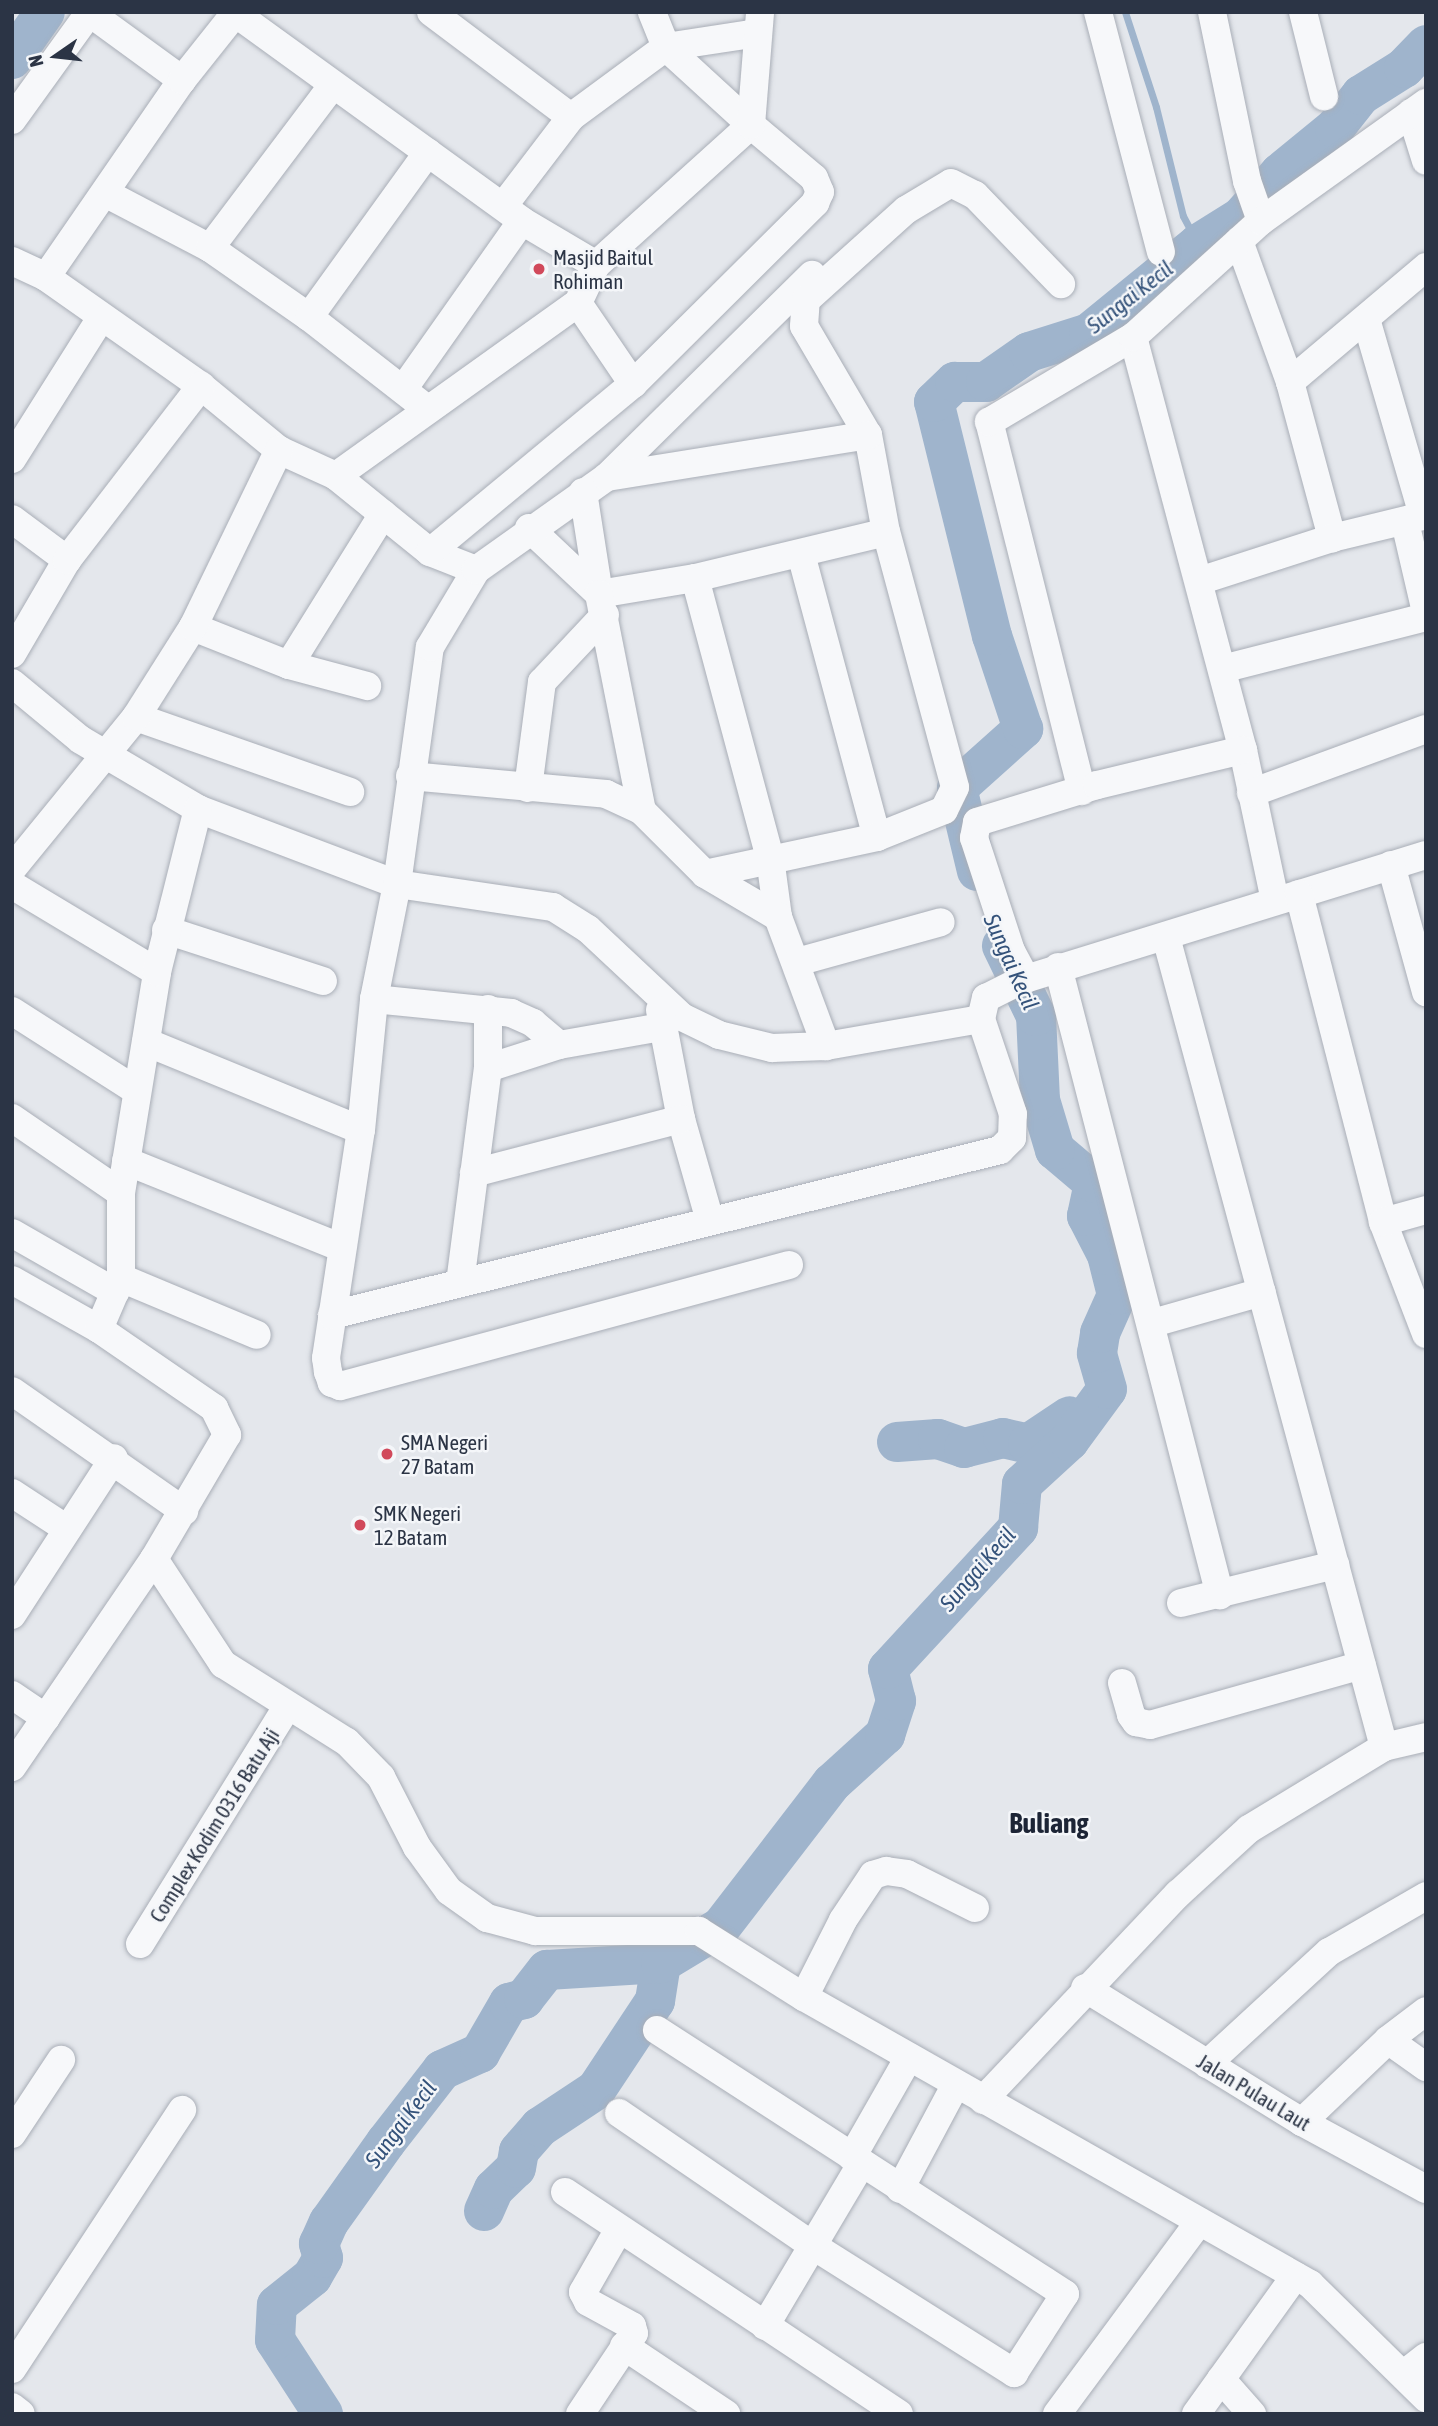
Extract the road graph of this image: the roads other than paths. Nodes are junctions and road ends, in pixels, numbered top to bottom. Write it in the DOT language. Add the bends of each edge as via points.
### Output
graph roads {
  1 [pos="90,12"];
  2 [pos="431,12"];
  3 [pos="652,12"];
  4 [pos="1098,12"];
  5 [pos="1212,12"];
  6 [pos="1303,12"];
  7 [pos="235,13"];
  8 [pos="758,22"];
  9 [pos="666,47"];
  10 [pos="182,80"];
  11 [pos="332,86"];
  12 [pos="1324,96"];
  13 [pos="1418,108"];
  14 [pos="571,117"];
  15 [pos="12,120"];
  16 [pos="751,125"];
  17 [pos="428,152"];
  18 [pos="1426,161"];
  19 [pos="107,194"];
  20 [pos="906,210"];
  21 [pos="513,213"];
  22 [pos="1258,214"];
  23 [pos="1239,241"];
  24 [pos="210,248"];
  25 [pos="1161,252"];
  26 [pos="12,261"];
  27 [pos="596,265"];
  28 [pos="1426,267"];
  29 [pos="46,277"];
  30 [pos="1061,284"];
  31 [pos="578,303"];
  32 [pos="309,317"];
  33 [pos="100,319"];
  34 [pos="1366,319"];
  35 [pos="1133,337"];
  36 [pos="1290,383"];
  37 [pos="634,384"];
  38 [pos="201,386"];
  39 [pos="404,388"];
  40 [pos="427,409"];
  41 [pos="868,435"];
  42 [pos="279,450"];
  43 [pos="12,460"];
  44 [pos="336,476"];
  45 [pos="607,477"];
  46 [pos="583,492"];
  47 [pos="383,514"];
  48 [pos="1418,517"];
  49 [pos="12,519"];
  50 [pos="529,528"];
  51 [pos="886,533"];
  52 [pos="1332,538"];
  53 [pos="430,552"];
  54 [pos="801,554"];
  55 [pos="66,560"];
  56 [pos="476,570"];
  57 [pos="695,578"];
  58 [pos="1199,581"];
  59 [pos="602,605"];
  60 [pos="1426,615"];
  61 [pos="193,628"];
  62 [pos="12,654"];
  63 [pos="289,666"];
  64 [pos="1222,669"];
  65 [pos="12,683"];
  66 [pos="367,685"];
  67 [pos="136,717"];
  68 [pos="1426,729"];
  69 [pos="1242,750"];
  70 [pos="105,755"];
  71 [pos="410,776"];
  72 [pos="528,788"];
  73 [pos="1082,790"];
  74 [pos="349,792"];
  75 [pos="1251,793"];
  76 [pos="198,809"];
  77 [pos="642,811"];
  78 [pos="877,837"];
  79 [pos="1426,855"];
  80 [pos="769,859"];
  81 [pos="1391,866"];
  82 [pos="12,869"];
  83 [pos="705,874"];
  84 [pos="397,884"];
  85 [pos="12,885"];
  86 [pos="1287,897"];
  87 [pos="778,917"];
  88 [pos="941,922"];
  89 [pos="166,930"];
  90 [pos="1166,937"];
  91 [pos="797,962"];
  92 [pos="1058,967"];
  93 [pos="157,972"];
  94 [pos="1024,980"];
  95 [pos="323,981"];
  96 [pos="1426,992"];
  97 [pos="374,999"];
  98 [pos="488,1009"];
  99 [pos="984,1009"];
  100 [pos="12,1011"];
  101 [pos="660,1013"];
  102 [pos="146,1042"];
  103 [pos="559,1045"];
  104 [pos="826,1046"];
  105 [pos="488,1068"];
  106 [pos="137,1091"];
  107 [pos="12,1118"];
  108 [pos="681,1119"];
  109 [pos="361,1130"];
  110 [pos="126,1161"];
  111 [pos="474,1173"];
  112 [pos="121,1193"];
  113 [pos="1426,1210"];
  114 [pos="710,1221"];
  115 [pos="1384,1222"];
  116 [pos="12,1233"];
  117 [pos="342,1248"];
  118 [pos="789,1265"];
  119 [pos="12,1280"];
  120 [pos="460,1283"];
  121 [pos="1262,1292"];
  122 [pos="109,1305"];
  123 [pos="1422,1305"];
  124 [pos="332,1315"];
  125 [pos="1153,1323"];
  126 [pos="1426,1334"];
  127 [pos="257,1335"];
  128 [pos="12,1391"];
  129 [pos="114,1458"];
  130 [pos="12,1493"];
  131 [pos="184,1511"];
  132 [pos="66,1529"];
  133 [pos="154,1559"];
  134 [pos="1335,1565"];
  135 [pos="1220,1595"];
  136 [pos="1181,1603"];
  137 [pos="14,1607"];
  138 [pos="1362,1665"];
  139 [pos="1122,1683"];
  140 [pos="12,1695"];
  141 [pos="287,1707"];
  142 [pos="46,1718"];
  143 [pos="1426,1737"];
  144 [pos="1384,1746"];
  145 [pos="12,1767"];
  146 [pos="1426,1896"];
  147 [pos="975,1909"];
  148 [pos="140,1944"];
  149 [pos="1085,1988"];
  150 [pos="804,1997"];
  151 [pos="1426,2011"];
  152 [pos="657,2030"];
  153 [pos="1388,2040"];
  154 [pos="909,2057"];
  155 [pos="61,2060"];
  156 [pos="1207,2064"];
  157 [pos="1426,2067"];
  158 [pos="956,2084"];
  159 [pos="983,2100"];
  160 [pos="182,2110"];
  161 [pos="619,2113"];
  162 [pos="1302,2122"];
  163 [pos="12,2134"];
  164 [pos="857,2160"];
  165 [pos="900,2189"];
  166 [pos="1426,2189"];
  167 [pos="565,2192"];
  168 [pos="1199,2222"];
  169 [pos="618,2231"];
  170 [pos="815,2247"];
  171 [pos="1295,2276"];
  172 [pos="765,2326"];
  173 [pos="624,2346"];
  174 [pos="1415,2366"];
  175 [pos="12,2369"];
  176 [pos="1221,2379"];
  177 [pos="1426,2398"];
  178 [pos="12,2407"];
  179 [pos="21,2414"];
  180 [pos="580,2414"];
  181 [pos="726,2414"];
  182 [pos="899,2414"];
  183 [pos="1057,2414"];
  184 [pos="1196,2414"];
  185 [pos="1252,2414"];
  1 -- 10 [label="street"];
  1 -- 15 [label="street"];
  2 -- 14 [label="street"];
  3 -- 9 [label="street"];
  4 -- 25 [label="street"];
  5 -- 22 [label="street"];
  6 -- 12 [label="street"];
  7 -- 10 [label="street"];
  7 -- 11 [label="street"];
  8 -- 9 [label="street"];
  8 -- 16 [label="street"];
  9 -- 14 [label="street"];
  9 -- 16 [label="street"];
  10 -- 19 [label="street"];
  11 -- 17 [label="street"];
  11 -- 24 [label="street"];
  13 -- 18 [label="street"];
  13 -- 22 [label="street"];
  14 -- 21 [label="street"];
  16 -- 27 [label="street"];
  16 -- 37 [label="street" via="814,178 820,192 816,203"];
  17 -- 21 [label="street"];
  17 -- 32 [label="street"];
  19 -- 24 [label="street"];
  19 -- 29 [label="street"];
  20 -- 30 [label="street" via="943,184 960,184"];
  20 -- 41 [label="street" via="806,300 802,309 804,326"];
  20 -- 45 [label="street" via="849,239"];
  21 -- 27 [label="street"];
  21 -- 39 [label="street"];
  22 -- 23 [label="street"];
  23 -- 35 [label="street"];
  23 -- 36 [label="street"];
  24 -- 32 [label="street"];
  26 -- 29 [label="street"];
  27 -- 31 [label="street"];
  28 -- 34 [label="street"];
  29 -- 33 [label="street"];
  31 -- 37 [label="street"];
  31 -- 40 [label="street"];
  32 -- 39 [label="street"];
  33 -- 38 [label="street"];
  33 -- 43 [label="street"];
  34 -- 36 [label="street"];
  34 -- 48 [label="street"];
  35 -- 58 [label="street"];
  35 -- 73 [label="street" via="989,422"];
  36 -- 52 [label="street"];
  37 -- 53 [label="street"];
  38 -- 42 [label="street"];
  38 -- 55 [label="street"];
  39 -- 40 [label="street"];
  40 -- 44 [label="street"];
  41 -- 45 [label="street"];
  41 -- 51 [label="street"];
  42 -- 44 [label="street"];
  42 -- 61 [label="street"];
  44 -- 47 [label="street"];
  45 -- 46 [label="street"];
  46 -- 50 [label="street"];
  46 -- 59 [label="street"];
  47 -- 53 [label="street"];
  47 -- 63 [label="street"];
  48 -- 52 [label="street"];
  48 -- 60 [label="street"];
  49 -- 55 [label="street"];
  50 -- 56 [label="street"];
  50 -- 59 [label="street"];
  51 -- 54 [label="street"];
  51 -- 78 [label="street" via="955,788 944,810"];
  52 -- 58 [label="street"];
  53 -- 56 [label="street"];
  54 -- 57 [label="street"];
  54 -- 78 [label="street"];
  55 -- 62 [label="street"];
  56 -- 71 [label="street" via="430,647"];
  57 -- 59 [label="street"];
  57 -- 80 [label="street"];
  58 -- 64 [label="street"];
  59 -- 72 [label="street" via="542,682"];
  59 -- 77 [label="street"];
  60 -- 64 [label="street"];
  61 -- 63 [label="street"];
  61 -- 67 [label="street"];
  63 -- 66 [label="street"];
  64 -- 69 [label="street"];
  65 -- 70 [label="street"];
  67 -- 70 [label="street"];
  67 -- 74 [label="street"];
  68 -- 75 [label="street"];
  69 -- 73 [label="street"];
  69 -- 75 [label="street"];
  70 -- 76 [label="street"];
  70 -- 82 [label="street"];
  71 -- 72 [label="street"];
  71 -- 84 [label="street"];
  72 -- 77 [label="street" via="607,794"];
  73 -- 94 [label="street" via="982,818 974,826"];
  75 -- 86 [label="street"];
  76 -- 84 [label="street"];
  76 -- 89 [label="street"];
  77 -- 83 [label="street"];
  78 -- 80 [label="street"];
  79 -- 81 [label="street"];
  80 -- 83 [label="street"];
  80 -- 87 [label="street"];
  81 -- 86 [label="street"];
  81 -- 96 [label="street"];
  83 -- 87 [label="street"];
  84 -- 97 [label="street"];
  84 -- 101 [label="street" via="553,908 588,929"];
  85 -- 93 [label="street"];
  86 -- 90 [label="street"];
  86 -- 115 [label="street"];
  87 -- 91 [label="street"];
  88 -- 91 [label="street"];
  89 -- 93 [label="street"];
  89 -- 95 [label="street"];
  90 -- 92 [label="street"];
  90 -- 121 [label="street"];
  91 -- 104 [label="street"];
  92 -- 94 [label="street"];
  92 -- 125 [label="street"];
  93 -- 102 [label="street"];
  94 -- 99 [label="street"];
  97 -- 98 [label="street"];
  97 -- 109 [label="street"];
  98 -- 103 [label="street" via="533,1023"];
  98 -- 105 [label="street"];
  99 -- 104 [label="street"];
  99 -- 114 [label="street" via="1013,1114 1007,1146"];
  100 -- 106 [label="street"];
  101 -- 103 [label="street"];
  101 -- 104 [label="street" via="772,1048"];
  101 -- 108 [label="street"];
  102 -- 106 [label="street"];
  102 -- 109 [label="street"];
  103 -- 105 [label="street"];
  105 -- 111 [label="street"];
  106 -- 110 [label="street"];
  107 -- 112 [label="street"];
  108 -- 111 [label="street"];
  108 -- 114 [label="street"];
  109 -- 117 [label="street"];
  110 -- 112 [label="street"];
  110 -- 117 [label="street"];
  111 -- 120 [label="street"];
  112 -- 122 [label="street"];
  113 -- 115 [label="street"];
  114 -- 120 [label="street"];
  115 -- 123 [label="street"];
  116 -- 122 [label="street"];
  117 -- 124 [label="street"];
  118 -- 124 [label="street" via="340,1386 332,1383 327,1365"];
  119 -- 122 [label="street"];
  120 -- 124 [label="street"];
  121 -- 125 [label="street"];
  121 -- 134 [label="street"];
  122 -- 127 [label="street"];
  122 -- 131 [label="street" via="214,1408 226,1426 225,1444"];
  123 -- 126 [label="street"];
  125 -- 135 [label="street"];
  128 -- 129 [label="street"];
  129 -- 131 [label="street"];
  129 -- 132 [label="street"];
  130 -- 132 [label="street"];
  131 -- 133 [label="street"];
  132 -- 137 [label="street"];
  133 -- 141 [label="street" via="223,1664"];
  133 -- 142 [label="street"];
  134 -- 135 [label="street"];
  134 -- 138 [label="street"];
  135 -- 136 [label="street"];
  138 -- 139 [label="street" via="1150,1725 1136,1722 1131,1715"];
  138 -- 144 [label="street"];
  140 -- 142 [label="street"];
  141 -- 148 [label="street, Complex Kodim 0316 Batu Aji"];
  141 -- 150 [label="street" via="347,1742 382,1777 417,1847 449,1891 488,1918 535,1931 699,1931"];
  142 -- 145 [label="street"];
  143 -- 144 [label="street"];
  144 -- 149 [label="street" via="1249,1829"];
  146 -- 156 [label="street" via="1329,1952"];
  147 -- 150 [label="street" via="907,1874 886,1871 873,1875 843,1920"];
  149 -- 156 [label="street, Jalan Pulau Laut"];
  149 -- 159 [label="street"];
  150 -- 154 [label="street"];
  151 -- 153 [label="street"];
  152 -- 164 [label="street"];
  153 -- 157 [label="street"];
  153 -- 162 [label="street"];
  154 -- 158 [label="street"];
  154 -- 164 [label="street"];
  155 -- 163 [label="street"];
  156 -- 162 [label="street, Jalan Pulau Laut"];
  158 -- 159 [label="street"];
  158 -- 165 [label="street"];
  159 -- 168 [label="street"];
  160 -- 175 [label="street"];
  161 -- 170 [label="street"];
  162 -- 166 [label="street, Jalan Pulau Laut"];
  164 -- 165 [label="street"];
  164 -- 170 [label="street"];
  165 -- 170 [label="street" via="1065,2294 1014,2373"];
  167 -- 169 [label="street"];
  168 -- 171 [label="street"];
  168 -- 183 [label="street"];
  169 -- 172 [label="street"];
  169 -- 173 [label="street" via="583,2292 588,2302 632,2326 634,2333"];
  170 -- 172 [label="street"];
  171 -- 174 [label="street"];
  171 -- 176 [label="street"];
  172 -- 182 [label="street"];
  173 -- 180 [label="street"];
  173 -- 181 [label="street"];
  174 -- 177 [label="street"];
  176 -- 184 [label="street"];
  176 -- 185 [label="street"];
  178 -- 179 [label="street"];
}
